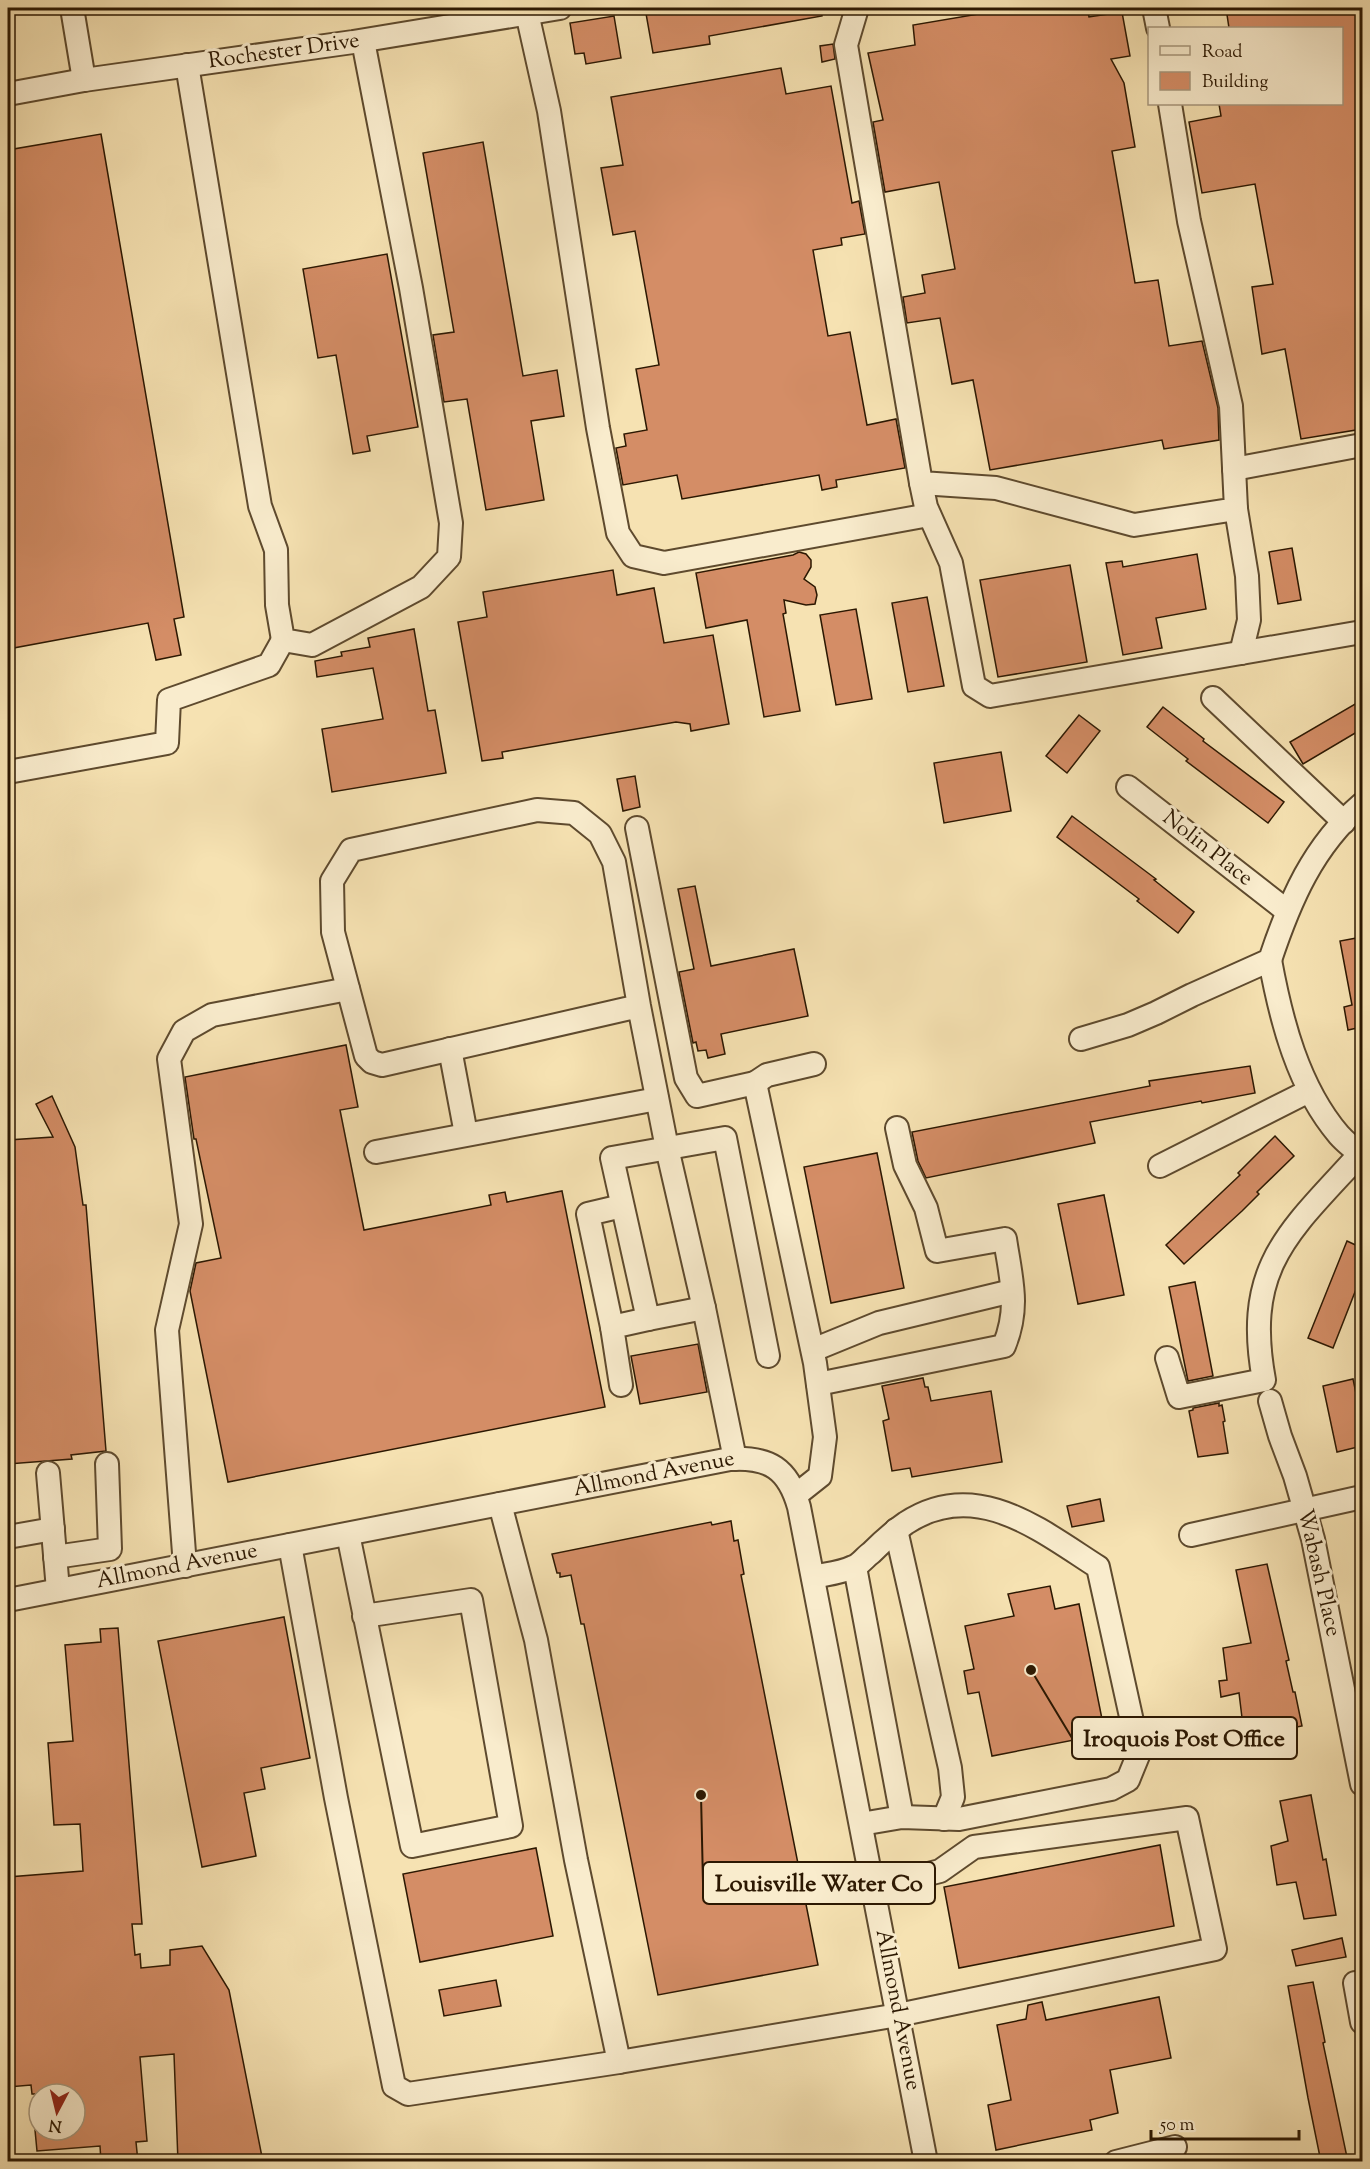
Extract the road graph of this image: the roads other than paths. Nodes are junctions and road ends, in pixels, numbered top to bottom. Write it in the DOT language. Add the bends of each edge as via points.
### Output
graph roads {
  1 [pos="72,8"];
  2 [pos="857,8"];
  3 [pos="1154,8"];
  4 [pos="542,10"];
  5 [pos="1158,27"];
  6 [pos="363,41"];
  7 [pos="187,65"];
  8 [pos="84,80"];
  9 [pos="8,94"];
  10 [pos="1170,105"];
  11 [pos="1362,446"];
  12 [pos="1234,470"];
  13 [pos="921,483"];
  14 [pos="1236,509"];
  15 [pos="929,515"];
  16 [pos="1362,632"];
  17 [pos="283,640"];
  18 [pos="1241,653"];
  19 [pos="1213,698"];
  20 [pos="8,772"];
  21 [pos="1128,787"];
  22 [pos="1362,804"];
  23 [pos="1344,822"];
  24 [pos="637,828"];
  25 [pos="1287,911"];
  26 [pos="1270,960"];
  27 [pos="348,989"];
  28 [pos="639,1006"];
  29 [pos="1081,1039"];
  30 [pos="450,1049"];
  31 [pos="814,1064"];
  32 [pos="755,1083"];
  33 [pos="1309,1091"];
  34 [pos="657,1099"];
  35 [pos="897,1128"];
  36 [pos="466,1134"];
  37 [pos="667,1148"];
  38 [pos="376,1152"];
  39 [pos="1362,1153"];
  40 [pos="1160,1166"];
  41 [pos="622,1206"];
  42 [pos="1012,1291"];
  43 [pos="704,1308"];
  44 [pos="648,1319"];
  45 [pos="612,1326"];
  46 [pos="813,1350"];
  47 [pos="768,1356"];
  48 [pos="1167,1358"];
  49 [pos="818,1384"];
  50 [pos="621,1385"];
  51 [pos="1267,1390"];
  52 [pos="735,1459"];
  53 [pos="106,1464"];
  54 [pos="48,1473"];
  55 [pos="796,1495"];
  56 [pos="1362,1497"];
  57 [pos="500,1504"];
  58 [pos="1305,1509"];
  59 [pos="52,1529"];
  60 [pos="896,1530"];
  61 [pos="348,1534"];
  62 [pos="1191,1535"];
  63 [pos="8,1537"];
  64 [pos="290,1545"];
  65 [pos="55,1557"];
  66 [pos="184,1566"];
  67 [pos="855,1567"];
  68 [pos="813,1578"];
  69 [pos="58,1590"];
  70 [pos="8,1600"];
  71 [pos="364,1616"];
  72 [pos="1360,1760"];
  73 [pos="1362,1784"];
  74 [pos="902,1817"];
  75 [pos="944,1819"];
  76 [pos="861,1824"];
  77 [pos="873,1888"];
  78 [pos="1355,1983"];
  79 [pos="1362,2014"];
  80 [pos="898,2015"];
  81 [pos="619,2062"];
  82 [pos="1175,2147"];
  83 [pos="926,2162"];
  84 [pos="1116,2162"];
  1 -- 8 [label="street"];
  2 -- 13 [label="street" via="846,45"];
  3 -- 5 [label="street"];
  4 -- 6 [label="street, Rochester Drive"];
  4 -- 15 [label="street" via="549,111 598,428 618,533 633,556 664,563"];
  6 -- 7 [label="street, Rochester Drive"];
  6 -- 17 [label="street" via="451,523 449,557 421,587 312,645"];
  7 -- 8 [label="street, Rochester Drive"];
  7 -- 17 [label="street" via="260,506 276,550"];
  8 -- 9 [label="street, Rochester Drive"];
  10 -- 12 [label="street" via="1190,221 1231,406"];
  11 -- 12 [label="street"];
  12 -- 14 [label="street"];
  13 -- 14 [label="street" via="996,488 1134,525"];
  13 -- 15 [label="street"];
  14 -- 18 [label="street" via="1247,576 1249,620"];
  15 -- 18 [label="street" via="951,563 974,686 990,696"];
  16 -- 18 [label="street"];
  17 -- 20 [label="street" via="268,665 169,700 167,743"];
  19 -- 23 [label="street"];
  21 -- 25 [label="street, Nolin Place"];
  22 -- 23 [label="street"];
  23 -- 25 [label="street" via="1321,849"];
  24 -- 32 [label="street" via="686,1078 697,1095"];
  25 -- 26 [label="street"];
  26 -- 29 [label="street" via="1138,1021"];
  26 -- 33 [label="street" via="1278,1005"];
  27 -- 28 [label="street" via="333,932 332,881 351,850 537,810 574,813 600,834 614,862"];
  27 -- 30 [label="street" via="366,1056 372,1062 382,1065"];
  27 -- 66 [label="street" via="212,1015 184,1031 169,1059 191,1224 167,1330"];
  28 -- 30 [label="street"];
  28 -- 34 [label="street"];
  30 -- 36 [label="street"];
  31 -- 32 [label="street" via="767,1075"];
  32 -- 46 [label="street"];
  33 -- 39 [label="street" via="1339,1135"];
  33 -- 40 [label="street"];
  34 -- 36 [label="street"];
  34 -- 37 [label="street"];
  35 -- 42 [label="street" via="905,1165 926,1208 937,1251 1005,1239"];
  36 -- 38 [label="street"];
  37 -- 41 [label="street" via="612,1158"];
  37 -- 43 [label="street"];
  37 -- 47 [label="street" via="725,1138"];
  39 -- 51 [label="street, Wabash Place" via="1296,1225 1269,1268 1258,1331"];
  41 -- 44 [label="street"];
  41 -- 45 [label="street" via="588,1214"];
  42 -- 46 [label="street" via="879,1323"];
  42 -- 49 [label="street" via="1014,1305 1004,1346"];
  43 -- 44 [label="street"];
  43 -- 52 [label="street"];
  44 -- 45 [label="street"];
  45 -- 50 [label="street"];
  46 -- 49 [label="street"];
  48 -- 51 [label="street" via="1179,1398"];
  49 -- 55 [label="street" via="825,1437 820,1476"];
  51 -- 58 [label="street, Wabash Place"];
  52 -- 55 [label="street, Allmond Avenue" via="758,1459 776,1468"];
  52 -- 57 [label="street, Allmond Avenue"];
  53 -- 65 [label="street" via="110,1549"];
  54 -- 59 [label="street"];
  55 -- 68 [label="street, Allmond Avenue"];
  56 -- 58 [label="street"];
  57 -- 61 [label="street, Allmond Avenue"];
  57 -- 81 [label="street" via="536,1640 576,1860"];
  58 -- 62 [label="street"];
  58 -- 72 [label="street, Wabash Place"];
  59 -- 63 [label="street"];
  59 -- 65 [label="street"];
  60 -- 67 [label="street"];
  60 -- 75 [label="street" via="950,1768 953,1797"];
  60 -- 75 [label="street" via="943,1507 974,1504 1004,1512 1098,1567 1139,1753 1128,1780 1111,1789"];
  61 -- 64 [label="street, Allmond Avenue"];
  61 -- 71 [label="street"];
  64 -- 66 [label="street, Allmond Avenue"];
  64 -- 81 [label="street" via="394,2086 408,2094"];
  65 -- 69 [label="street"];
  66 -- 69 [label="street, Allmond Avenue"];
  67 -- 68 [label="street"];
  67 -- 74 [label="street"];
  68 -- 76 [label="street, Allmond Avenue"];
  69 -- 70 [label="street, Allmond Avenue"];
  71 -- 71 [label="street" via="412,1846 511,1826 471,1600"];
  72 -- 73 [label="street, Wabash Place"];
  74 -- 75 [label="street"];
  74 -- 76 [label="street"];
  76 -- 77 [label="street, Allmond Avenue"];
  77 -- 80 [label="street, Allmond Avenue"];
  77 -- 80 [label="street" via="940,1871 974,1847 1187,1818 1215,1949"];
  78 -- 79 [label="street"];
  80 -- 81 [label="street"];
  80 -- 83 [label="street, Allmond Avenue"];
  82 -- 84 [label="street"];
}
